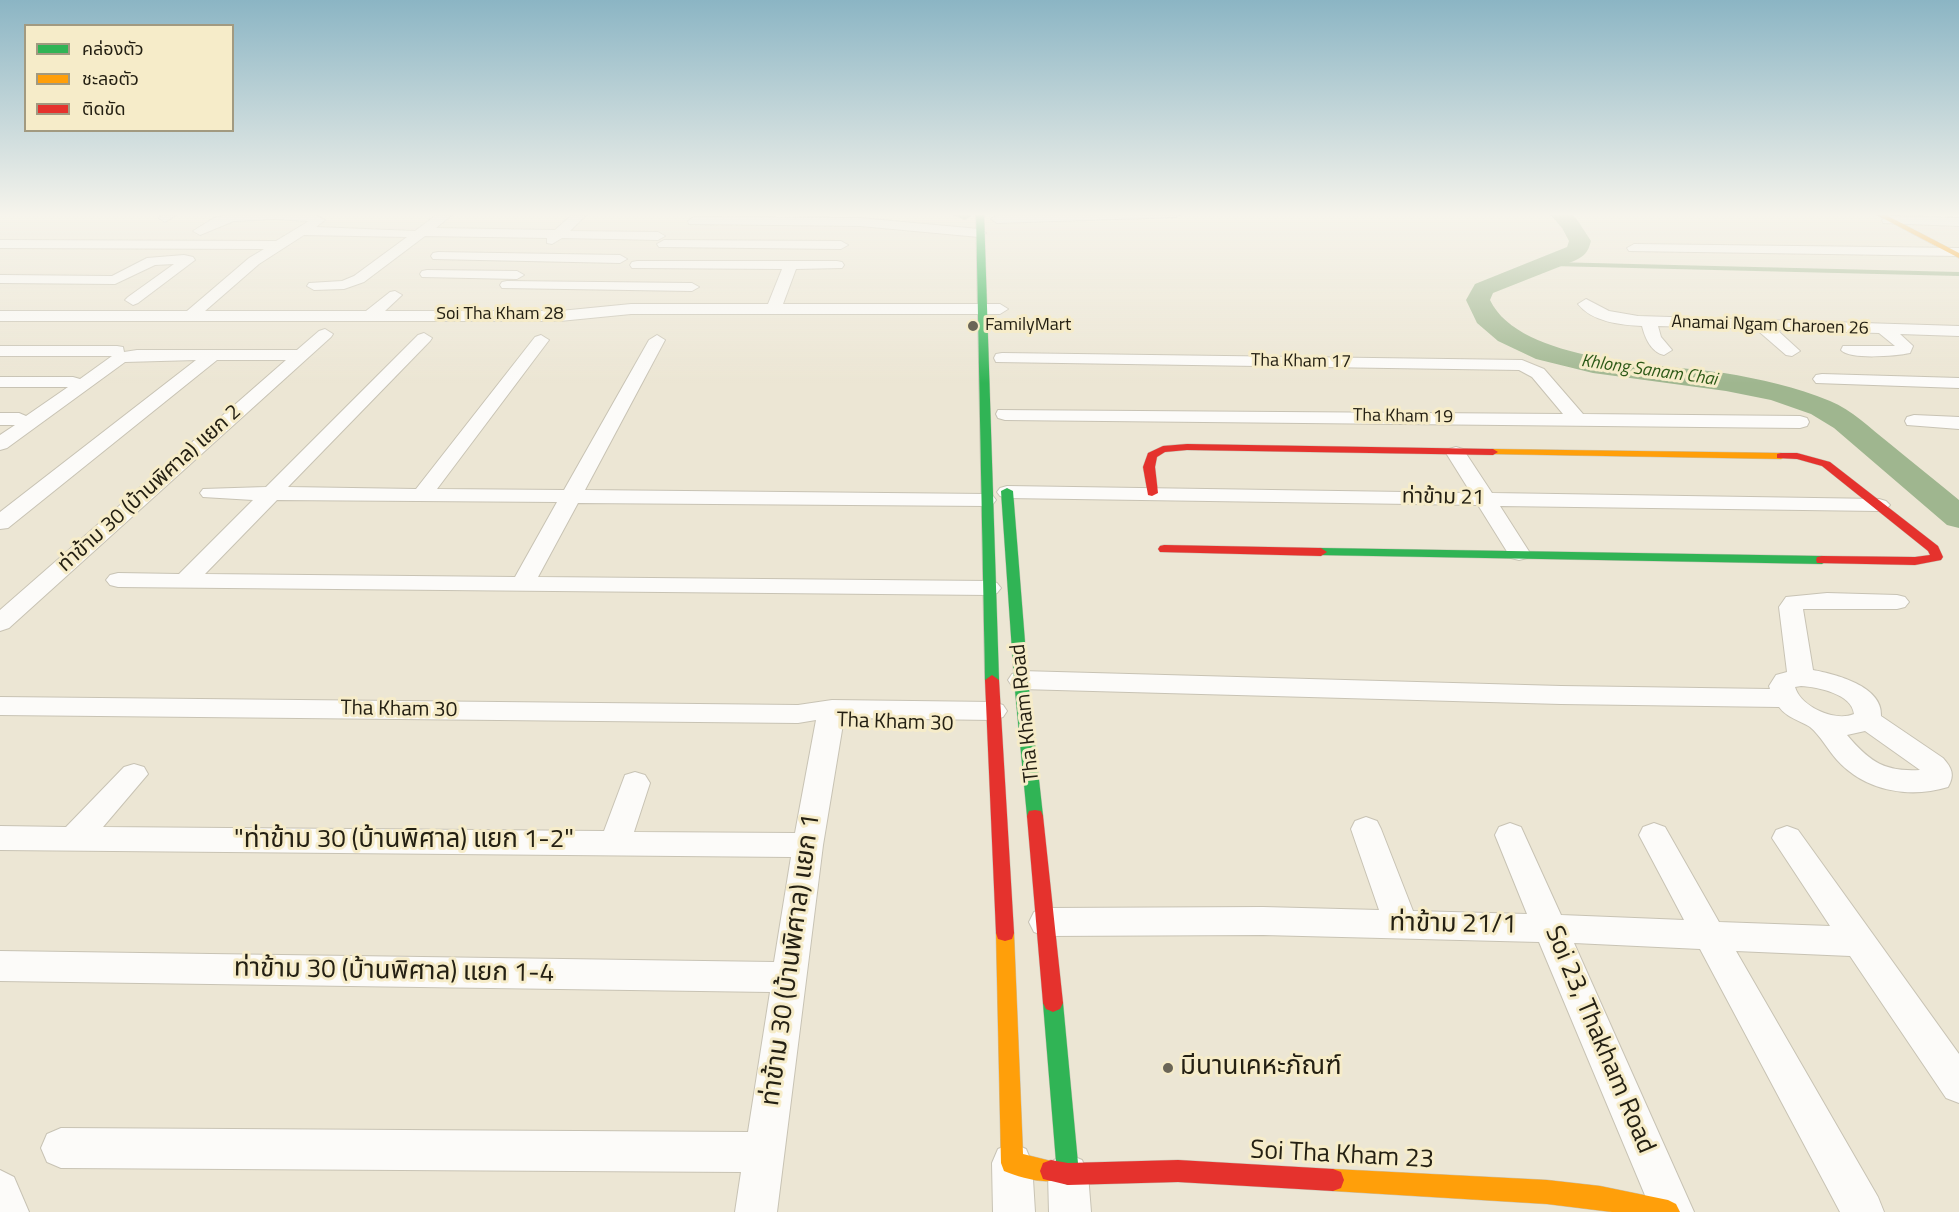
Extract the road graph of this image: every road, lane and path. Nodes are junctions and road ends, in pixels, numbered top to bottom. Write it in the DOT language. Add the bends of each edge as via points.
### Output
graph roads {
  1 [pos="135,270"];
  2 [pos="179,270"];
  3 [pos="244,270"];
  4 [pos="370,270"];
  5 [pos="522,270"];
  6 [pos="703,270"];
  7 [pos="790,270"];
  8 [pos="987,270"];
  9 [pos="427,274"];
  10 [pos="2,279"];
  11 [pos="314,286"];
  12 [pos="692,287"];
  13 [pos="504,288"];
  14 [pos="394,295"];
  15 [pos="133,300"];
  16 [pos="1586,304"];
  17 [pos="676,308"];
  18 [pos="774,309"];
  19 [pos="996,309"];
  20 [pos="192,315"];
  21 [pos="0,316"];
  22 [pos="370,316"];
  23 [pos="477,316"];
  24 [pos="1649,322"];
  25 [pos="1701,324"];
  26 [pos="1762,326"];
  27 [pos="1884,329"];
  28 [pos="1959,331"];
  29 [pos="325,334"];
  30 [pos="424,338"];
  31 [pos="541,340"];
  32 [pos="657,340"];
  33 [pos="1723,342"];
  34 [pos="1902,342"];
  35 [pos="1959,345"];
  36 [pos="1664,350"];
  37 [pos="1849,350"];
  38 [pos="0,351"];
  39 [pos="1792,351"];
  40 [pos="122,353"];
  41 [pos="213,355"];
  42 [pos="300,355"];
  43 [pos="1002,359"];
  44 [pos="1822,379"];
  45 [pos="0,382"];
  46 [pos="73,382"];
  47 [pos="1959,383"];
  48 [pos="1004,414"];
  49 [pos="1577,419"];
  50 [pos="1800,422"];
  51 [pos="1914,422"];
  52 [pos="1959,423"];
  53 [pos="0,444"];
  54 [pos="1456,453"];
  55 [pos="1007,487"];
  56 [pos="1152,493"];
  57 [pos="210,494"];
  58 [pos="272,494"];
  59 [pos="421,496"];
  60 [pos="570,496"];
  61 [pos="1484,499"];
  62 [pos="986,500"];
  63 [pos="1879,505"];
  64 [pos="0,523"];
  65 [pos="1164,549"];
  66 [pos="1519,554"];
  67 [pos="118,580"];
  68 [pos="186,580"];
  69 [pos="522,584"];
  70 [pos="989,588"];
  71 [pos="1897,602"];
  72 [pos="0,623"];
  73 [pos="1801,677"];
  74 [pos="1021,680"];
  75 [pos="1786,698"];
  76 [pos="0,706"];
  77 [pos="820,715"];
  78 [pos="993,719"];
  79 [pos="1866,719"];
  80 [pos="1819,720"];
  81 [pos="134,774"];
  82 [pos="635,783"];
  83 [pos="1366,829"];
  84 [pos="1510,835"];
  85 [pos="1654,835"];
  86 [pos="0,838"];
  87 [pos="74,838"];
  88 [pos="1787,838"];
  89 [pos="615,843"];
  90 [pos="808,844"];
  91 [pos="1046,922"];
  92 [pos="1401,924"];
  93 [pos="1550,927"];
  94 [pos="1709,935"];
  95 [pos="1860,942"];
  96 [pos="0,966"];
  97 [pos="788,978"];
  98 [pos="1959,1085"];
  99 [pos="61,1148"];
  100 [pos="764,1152"];
  101 [pos="1012,1163"];
  102 [pos="0,1191"];
  103 [pos="1069,1193"];
  104 [pos="8,1212"];
  105 [pos="756,1212"];
  106 [pos="1014,1212"];
  107 [pos="1668,1212"];
  108 [pos="1673,1212"];
  109 [pos="1863,1212"];
  1 -- 10 [label="street" via="115,280"];
  2 -- 15 [label="street"];
  3 -- 20 [label="street"];
  4 -- 11 [label="street" via="360,279 344,285"];
  5 -- 13 [label="street"];
  6 -- 12 [label="street"];
  7 -- 18 [label="street"];
  8 -- 19 [label="street, Tha Kham Road"];
  9 -- 13 [label="street"];
  12 -- 13 [label="street"];
  12 -- 17 [label="street"];
  13 -- 23 [label="street"];
  14 -- 22 [label="street"];
  16 -- 24 [label="street, Anamai Ngam Charoen 26" via="1603,315"];
  17 -- 18 [label="street, Soi Tha Kham 28"];
  17 -- 23 [label="street, Soi Tha Kham 28" via="560,316"];
  18 -- 19 [label="street, Soi Tha Kham 28"];
  19 -- 62 [label="street, Tha Kham Road" via="987,401"];
  20 -- 21 [label="street, Soi Tha Kham 28"];
  20 -- 22 [label="street, Soi Tha Kham 28"];
  22 -- 23 [label="street, Soi Tha Kham 28"];
  24 -- 25 [label="street, Anamai Ngam Charoen 26"];
  24 -- 36 [label="street" via="1653,338"];
  25 -- 26 [label="street, Anamai Ngam Charoen 26"];
  25 -- 33 [label="street"];
  26 -- 27 [label="street, Anamai Ngam Charoen 26"];
  26 -- 39 [label="street"];
  27 -- 28 [label="street, Anamai Ngam Charoen 26"];
  27 -- 34 [label="street"];
  29 -- 42 [label="street, ท่าข้าม 30 (บ้านพิศาล) แยก 2"];
  30 -- 58 [label="street"];
  31 -- 59 [label="street"];
  32 -- 60 [label="street"];
  34 -- 35 [label="street"];
  34 -- 37 [label="street" via="1905,346 1900,350"];
  38 -- 40 [label="street"];
  40 -- 41 [label="street"];
  40 -- 53 [label="street"];
  41 -- 42 [label="street"];
  41 -- 64 [label="street"];
  42 -- 72 [label="street, ท่าข้าม 30 (บ้านพิศาล) แยก 2"];
  43 -- 49 [label="street, Tha Kham 17" via="1522,365 1538,373"];
  44 -- 47 [label="street"];
  45 -- 46 [label="street"];
  48 -- 49 [label="street, Tha Kham 19"];
  49 -- 50 [label="street, Tha Kham 19"];
  51 -- 52 [label="street"];
  54 -- 56 [label="street" via="1163,449 1152,454"];
  54 -- 61 [label="street"];
  54 -- 63 [label="street" via="1797,456 1826,464"];
  55 -- 56 [label="street, ท่าข้าม 21"];
  55 -- 74 [label="street, Tha Kham Road"];
  56 -- 61 [label="street, ท่าข้าม 21"];
  57 -- 58 [label="street"];
  58 -- 59 [label="street"];
  58 -- 68 [label="street"];
  59 -- 60 [label="street"];
  60 -- 62 [label="street"];
  60 -- 69 [label="street"];
  61 -- 63 [label="street, ท่าข้าม 21"];
  61 -- 66 [label="street"];
  62 -- 70 [label="street, Tha Kham Road"];
  63 -- 66 [label="street" via="1934,549 1937,557 1915,561"];
  65 -- 66 [label="street"];
  67 -- 68 [label="street"];
  68 -- 69 [label="street"];
  69 -- 70 [label="street"];
  70 -- 78 [label="street, Tha Kham Road"];
  71 -- 73 [label="street" via="1794,602 1793,634"];
  73 -- 75 [label="street" via="1785,681 1782,692"];
  73 -- 79 [label="street" via="1843,688 1864,704"];
  74 -- 75 [label="street"];
  74 -- 91 [label="street, Tha Kham Road"];
  75 -- 80 [label="street"];
  76 -- 77 [label="street, Tha Kham 30"];
  77 -- 78 [label="street, Tha Kham 30"];
  77 -- 90 [label="street, ท่าข้าม 30 (บ้านพิศาล) แยก 1"];
  78 -- 101 [label="street, Tha Kham Road" via="1004,891"];
  79 -- 80 [label="street" via="1843,726"];
  79 -- 80 [label="street" via="1934,765 1938,780 1902,782 1874,775"];
  81 -- 87 [label="street"];
  82 -- 89 [label="street"];
  83 -- 92 [label="street"];
  84 -- 93 [label="street, Soi 23, Thakham Road"];
  85 -- 94 [label="street"];
  86 -- 87 [label="street, \"ท่าข้าม 30 (บ้านพิศาล) แยก 1-2\""];
  87 -- 89 [label="street, \"ท่าข้าม 30 (บ้านพิศาล) แยก 1-2\""];
  88 -- 95 [label="street"];
  89 -- 90 [label="street, \"ท่าข้าม 30 (บ้านพิศาล) แยก 1-2\""];
  90 -- 97 [label="street, ท่าข้าม 30 (บ้านพิศาล) แยก 1"];
  91 -- 92 [label="street, ท่าข้าม 21/1"];
  91 -- 103 [label="street, Tha Kham Road"];
  92 -- 93 [label="street, ท่าข้าม 21/1"];
  93 -- 94 [label="street, ท่าข้าม 21/1"];
  93 -- 108 [label="street, Soi 23, Thakham Road"];
  94 -- 95 [label="street, ท่าข้าม 21/1"];
  94 -- 109 [label="street"];
  95 -- 98 [label="street"];
  96 -- 97 [label="street, ท่าข้าม 30 (บ้านพิศาล) แยก 1-4"];
  97 -- 100 [label="street, ท่าข้าม 30 (บ้านพิศาล) แยก 1"];
  99 -- 100 [label="street"];
  100 -- 105 [label="street, ท่าข้าม 30 (บ้านพิศาล) แยก 1"];
  101 -- 103 [label="street, Soi Tha Kham 23"];
  101 -- 106 [label="street, Tha Kham Road"];
  102 -- 104 [label="street"];
  103 -- 107 [label="street, Soi Tha Kham 23" via="1178,1171 1547,1192"];
}
